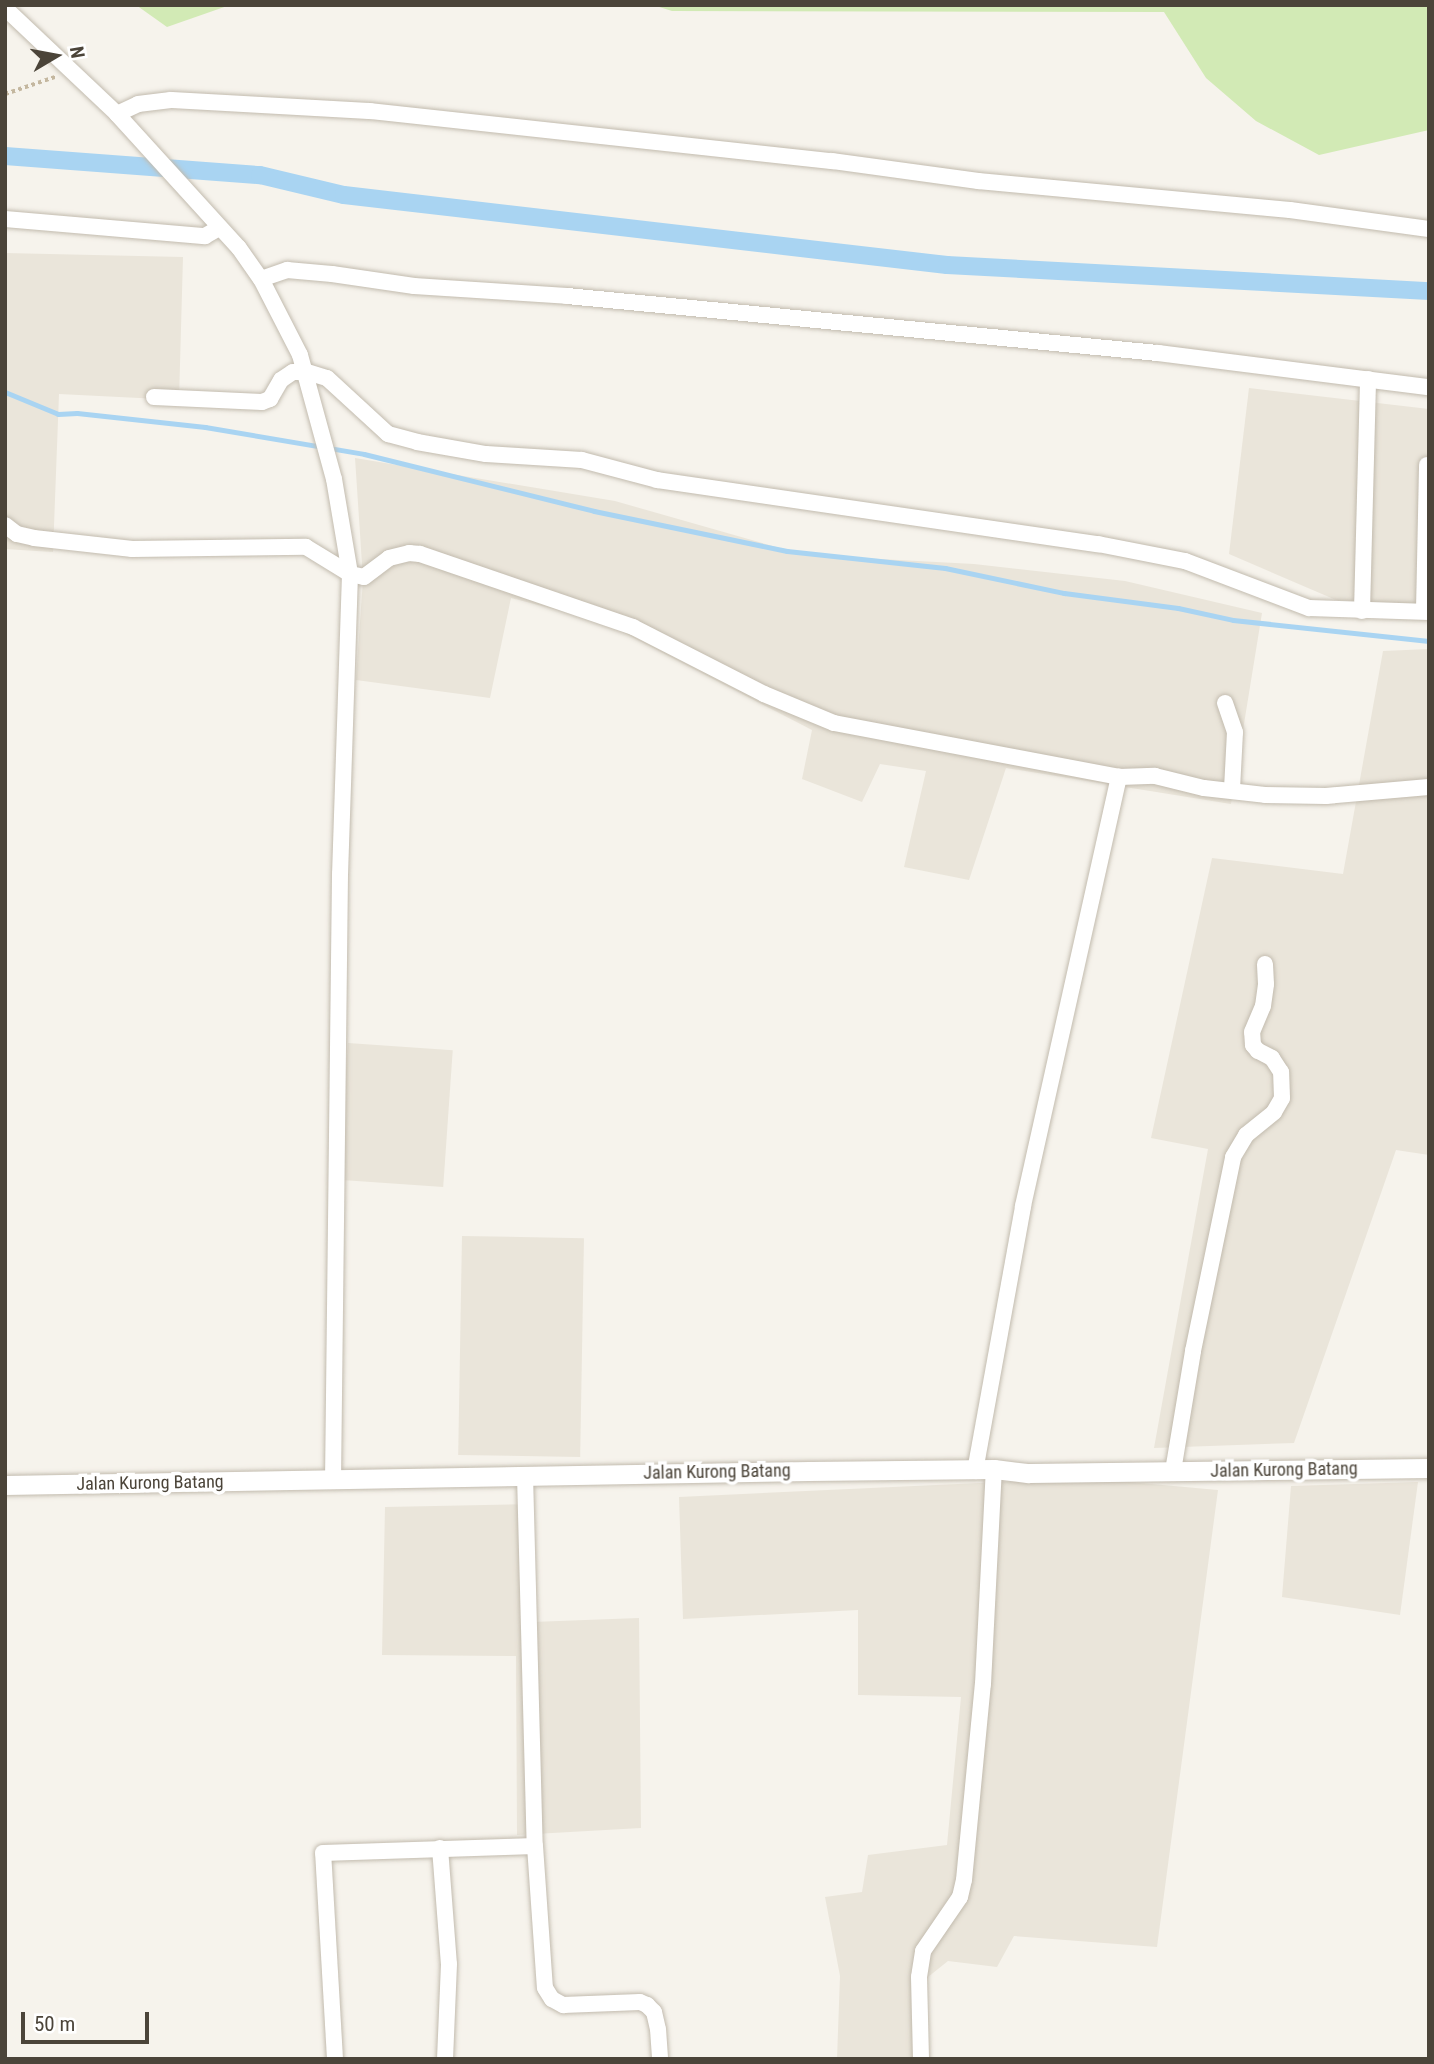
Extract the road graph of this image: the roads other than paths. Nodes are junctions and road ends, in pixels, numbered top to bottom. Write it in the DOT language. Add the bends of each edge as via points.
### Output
graph roads {
  1 [pos="5,8"];
  2 [pos="117,114"];
  3 [pos="5,219"];
  4 [pos="216,224"];
  5 [pos="1429,229"];
  6 [pos="261,279"];
  7 [pos="307,372"];
  8 [pos="1368,379"];
  9 [pos="1429,387"];
  10 [pos="154,397"];
  11 [pos="1427,465"];
  12 [pos="5,525"];
  13 [pos="350,574"];
  14 [pos="1362,611"];
  15 [pos="1426,611"];
  16 [pos="1225,703"];
  17 [pos="1119,777"];
  18 [pos="1429,787"];
  19 [pos="1232,790"];
  20 [pos="1265,964"];
  21 [pos="1429,1468"];
  22 [pos="984,1470"];
  23 [pos="1172,1471"];
  24 [pos="525,1475"];
  25 [pos="333,1479"];
  26 [pos="5,1485"];
  27 [pos="535,1846"];
  28 [pos="440,1848"];
  29 [pos="335,2059"];
  30 [pos="445,2059"];
  31 [pos="660,2059"];
  32 [pos="921,2059"];
  1 -- 2 [label="street"];
  2 -- 4 [label="street"];
  2 -- 5 [label="street" via="138,104 171,100 370,111"];
  3 -- 4 [label="street" via="205,236"];
  4 -- 6 [label="street"];
  6 -- 7 [label="street"];
  6 -- 8 [label="street" via="287,270 321,273 414,286 567,296 1158,353"];
  7 -- 10 [label="street" via="293,372 262,402"];
  7 -- 13 [label="street" via="334,479"];
  7 -- 14 [label="street" via="327,378 388,434 417,442 486,454 582,460 657,481 1098,544 1185,561 1309,608"];
  8 -- 9 [label="street"];
  8 -- 14 [label="street"];
  11 -- 15 [label="street"];
  12 -- 13 [label="street" via="34,538 132,549 306,547"];
  13 -- 17 [label="street" via="364,577 389,558 421,554 633,627 764,694 834,723"];
  13 -- 25 [label="street" via="340,874"];
  14 -- 15 [label="street"];
  16 -- 19 [label="street" via="1235,732"];
  17 -- 19 [label="street" via="1155,776"];
  17 -- 22 [label="street" via="1023,1206"];
  18 -- 19 [label="street" via="1326,796"];
  20 -- 23 [label="street" via="1263,1006 1252,1032 1253,1045 1272,1058 1281,1072 1282,1098 1268,1118 1246,1135 1233,1157"];
  21 -- 23 [label="street, Jalan Kurong Batang"];
  22 -- 23 [label="street, Jalan Kurong Batang"];
  22 -- 24 [label="street, Jalan Kurong Batang"];
  22 -- 32 [label="street" via="984,1684 964,1880 960,1897 923,1951 919,1977"];
  24 -- 25 [label="street, Jalan Kurong Batang"];
  24 -- 27 [label="street"];
  25 -- 26 [label="street, Jalan Kurong Batang"];
  27 -- 28 [label="street"];
  27 -- 31 [label="street" via="545,1988 552,1999 564,2005 647,2005 659,2029"];
  28 -- 29 [label="street" via="324,1853"];
  28 -- 30 [label="street" via="449,1964"];
}
